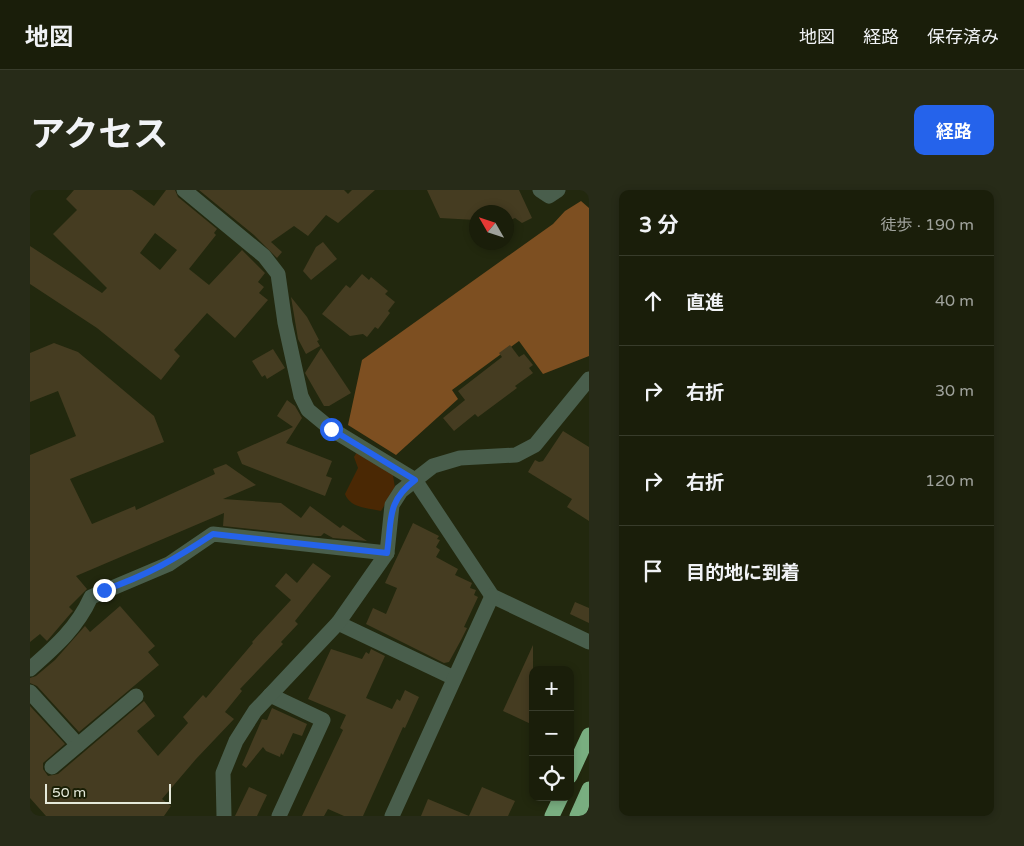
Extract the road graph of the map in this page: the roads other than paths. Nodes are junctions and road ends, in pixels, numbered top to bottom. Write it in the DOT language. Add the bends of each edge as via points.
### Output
graph roads {
  1 [pos="184,190"];
  2 [pos="540,190"];
  3 [pos="558,190"];
  4 [pos="589,379"];
  5 [pos="415,480"];
  6 [pos="387,553"];
  7 [pos="492,596"];
  8 [pos="338,623"];
  9 [pos="589,642"];
  10 [pos="30,668"];
  11 [pos="454,678"];
  12 [pos="30,692"];
  13 [pos="270,695"];
  14 [pos="136,696"];
  15 [pos="589,735"];
  16 [pos="78,745"];
  17 [pos="52,767"];
  18 [pos="574,767"];
  19 [pos="589,789"];
  20 [pos="559,801"];
  21 [pos="224,816"];
  22 [pos="280,816"];
  23 [pos="392,816"];
  24 [pos="552,816"];
  25 [pos="577,816"];
  1 -- 5 [label="street" via="264,256 278,274 301,396 308,410 331,429"];
  2 -- 3 [label="street" via="549,196"];
  4 -- 5 [label="street" via="536,445 516,455 460,458 442,463"];
  5 -- 6 [label="street" via="401,491 392,505"];
  5 -- 7 [label="street"];
  6 -- 8 [label="street"];
  6 -- 10 [label="street" via="213,534 169,564 91,597 68,635"];
  7 -- 9 [label="street"];
  7 -- 11 [label="street"];
  8 -- 11 [label="street"];
  8 -- 13 [label="street"];
  11 -- 23 [label="street"];
  12 -- 16 [label="street"];
  13 -- 21 [label="street" via="255,711 236,741 222,773"];
  13 -- 22 [label="street" via="323,720"];
  14 -- 16 [label="street"];
  15 -- 18 [label="highway"];
  16 -- 17 [label="street"];
  19 -- 25 [label="highway"];
  20 -- 24 [label="highway"];
}
